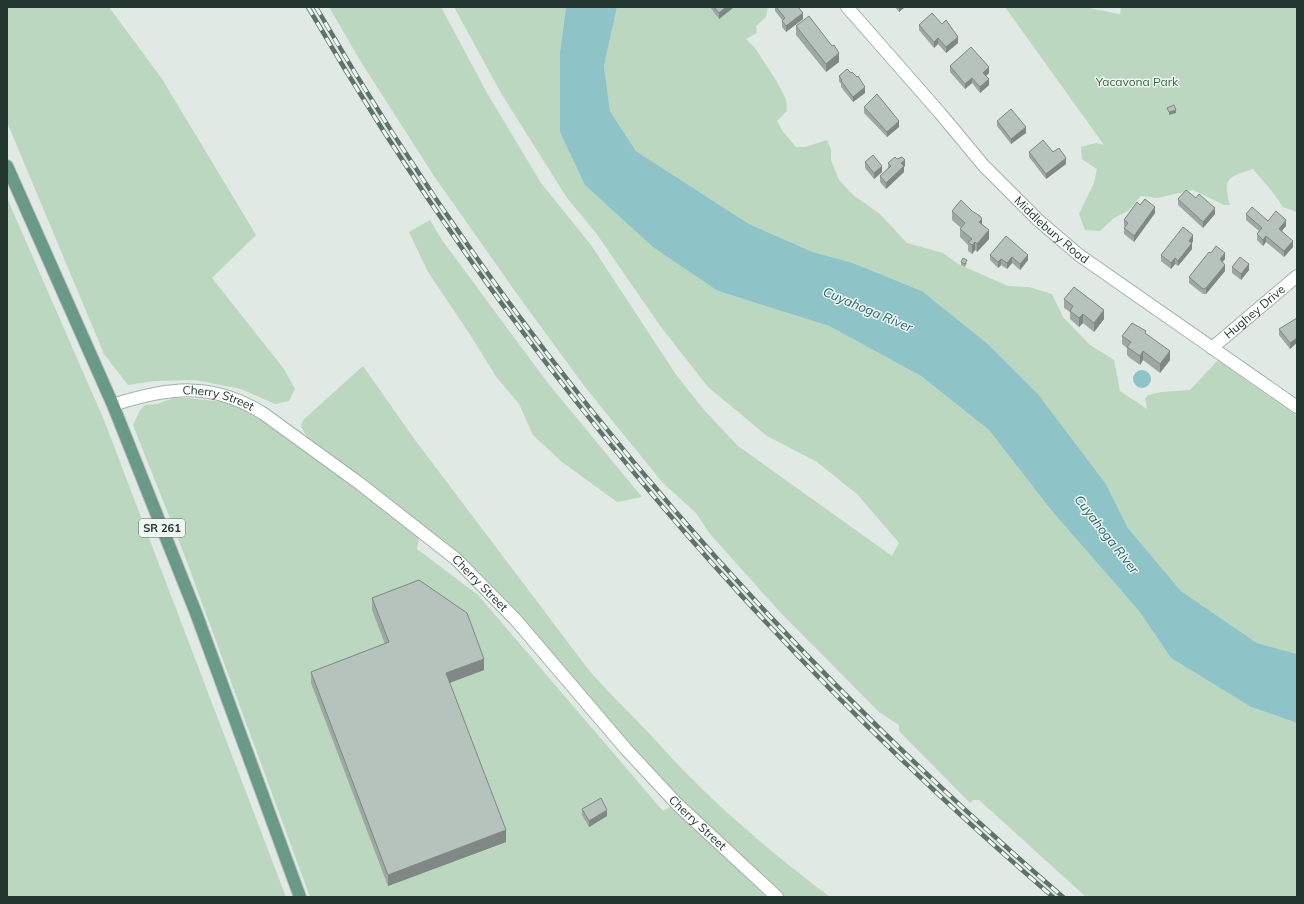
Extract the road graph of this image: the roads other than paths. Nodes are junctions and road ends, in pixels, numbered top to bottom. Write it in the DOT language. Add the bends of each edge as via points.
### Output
graph roads {
  1 [pos="846,7"];
  2 [pos="7,166"];
  3 [pos="1297,276"];
  4 [pos="1212,348"];
  5 [pos="113,405"];
  6 [pos="1297,407"];
  7 [pos="300,897"];
  8 [pos="777,897"];
  1 -- 4 [label="street, Middlebury Road" via="984,166 1038,220 1080,255"];
  2 -- 5 [label="main road, SR 261"];
  3 -- 4 [label="street, Hughey Drive"];
  4 -- 6 [label="street, Middlebury Road"];
  5 -- 7 [label="main road, SR 261" via="196,613"];
  5 -- 8 [label="street, Cherry Street" via="147,395 182,390 207,390 222,394 259,411 359,483 432,538 476,578 677,804"];
}
